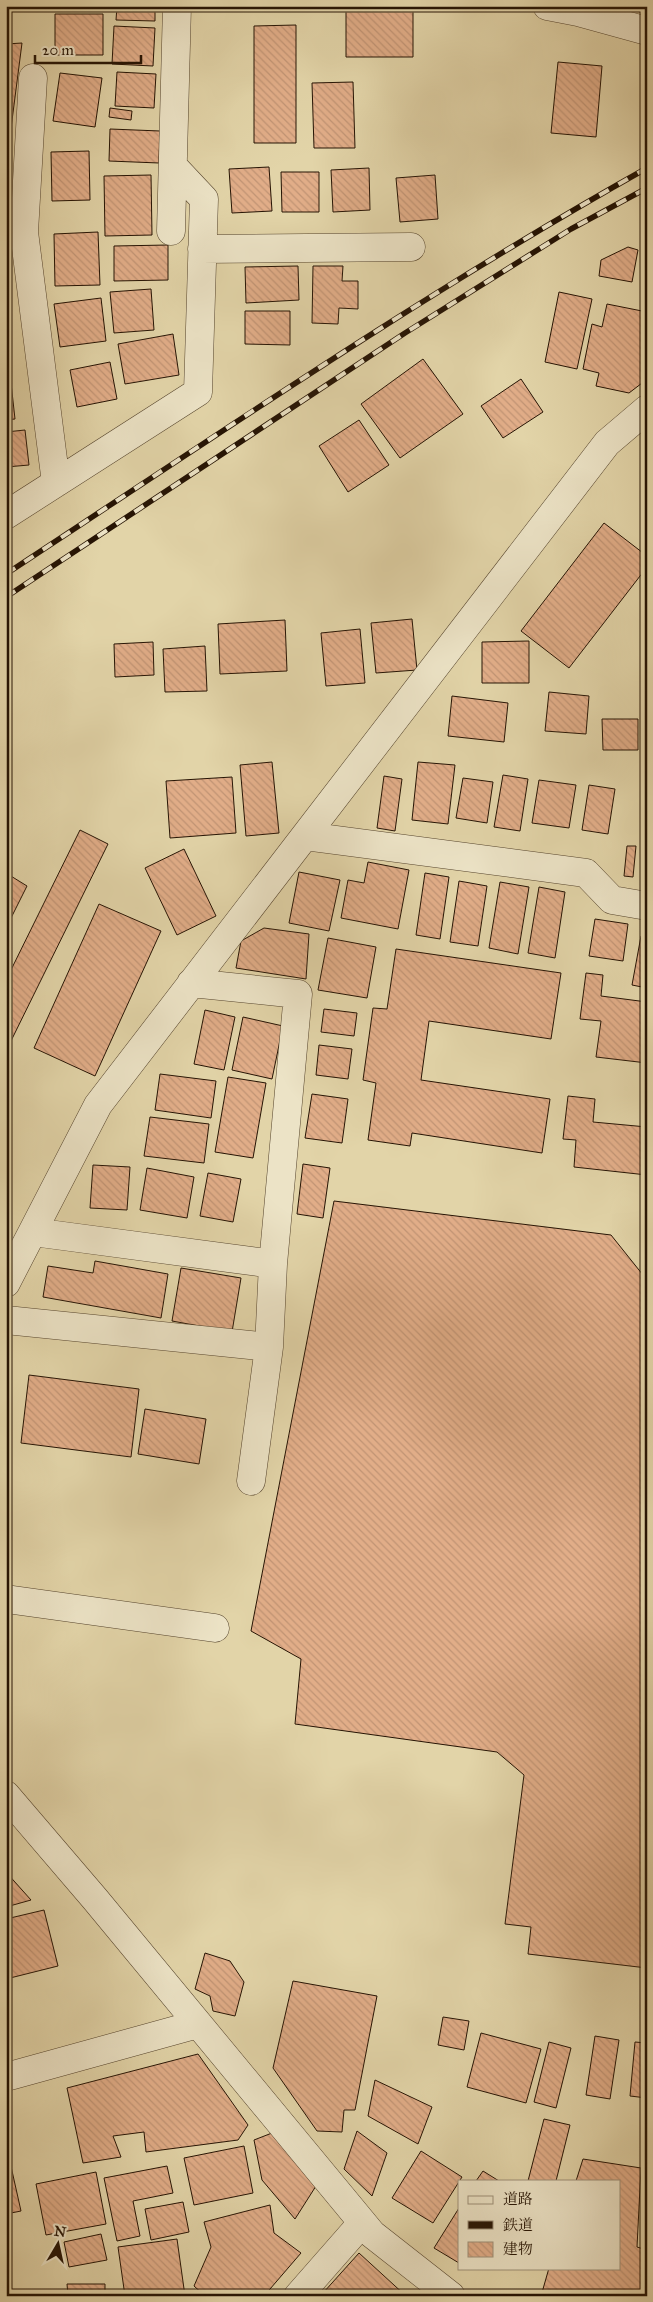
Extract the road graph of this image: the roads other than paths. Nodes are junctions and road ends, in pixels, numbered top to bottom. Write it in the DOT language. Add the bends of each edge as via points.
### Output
graph roads {
  1 [pos="177,6"];
  2 [pos="546,6"];
  3 [pos="647,31"];
  4 [pos="33,78"];
  5 [pos="172,166"];
  6 [pos="171,231"];
  7 [pos="15,233"];
  8 [pos="411,247"];
  9 [pos="202,249"];
  10 [pos="647,409"];
  11 [pos="56,483"];
  12 [pos="6,515"];
  13 [pos="305,836"];
  14 [pos="647,906"];
  15 [pos="191,983"];
  16 [pos="33,1232"];
  17 [pos="273,1264"];
  18 [pos="8,1274"];
  19 [pos="6,1320"];
  20 [pos="269,1347"];
  21 [pos="251,1481"];
  22 [pos="6,1599"];
  23 [pos="215,1628"];
  24 [pos="6,1795"];
  25 [pos="198,2024"];
  26 [pos="6,2078"];
  27 [pos="362,2223"];
  28 [pos="298,2296"];
  29 [pos="451,2296"];
  1 -- 5 [label="street"];
  2 -- 3 [label="street"];
  4 -- 7 [label="street"];
  5 -- 6 [label="street"];
  5 -- 9 [label="street" via="204,199"];
  7 -- 11 [label="street"];
  8 -- 9 [label="street"];
  9 -- 11 [label="street" via="198,392"];
  10 -- 13 [label="street" via="607,444"];
  11 -- 12 [label="street"];
  13 -- 14 [label="street" via="586,873 612,900"];
  13 -- 15 [label="street"];
  15 -- 16 [label="street" via="98,1106"];
  15 -- 17 [label="street" via="298,994"];
  16 -- 17 [label="street"];
  16 -- 18 [label="street"];
  17 -- 20 [label="street"];
  19 -- 20 [label="street"];
  20 -- 21 [label="street"];
  22 -- 23 [label="street"];
  24 -- 25 [label="street"];
  25 -- 26 [label="street"];
  25 -- 27 [label="street"];
  27 -- 28 [label="street"];
  27 -- 29 [label="street"];
}
